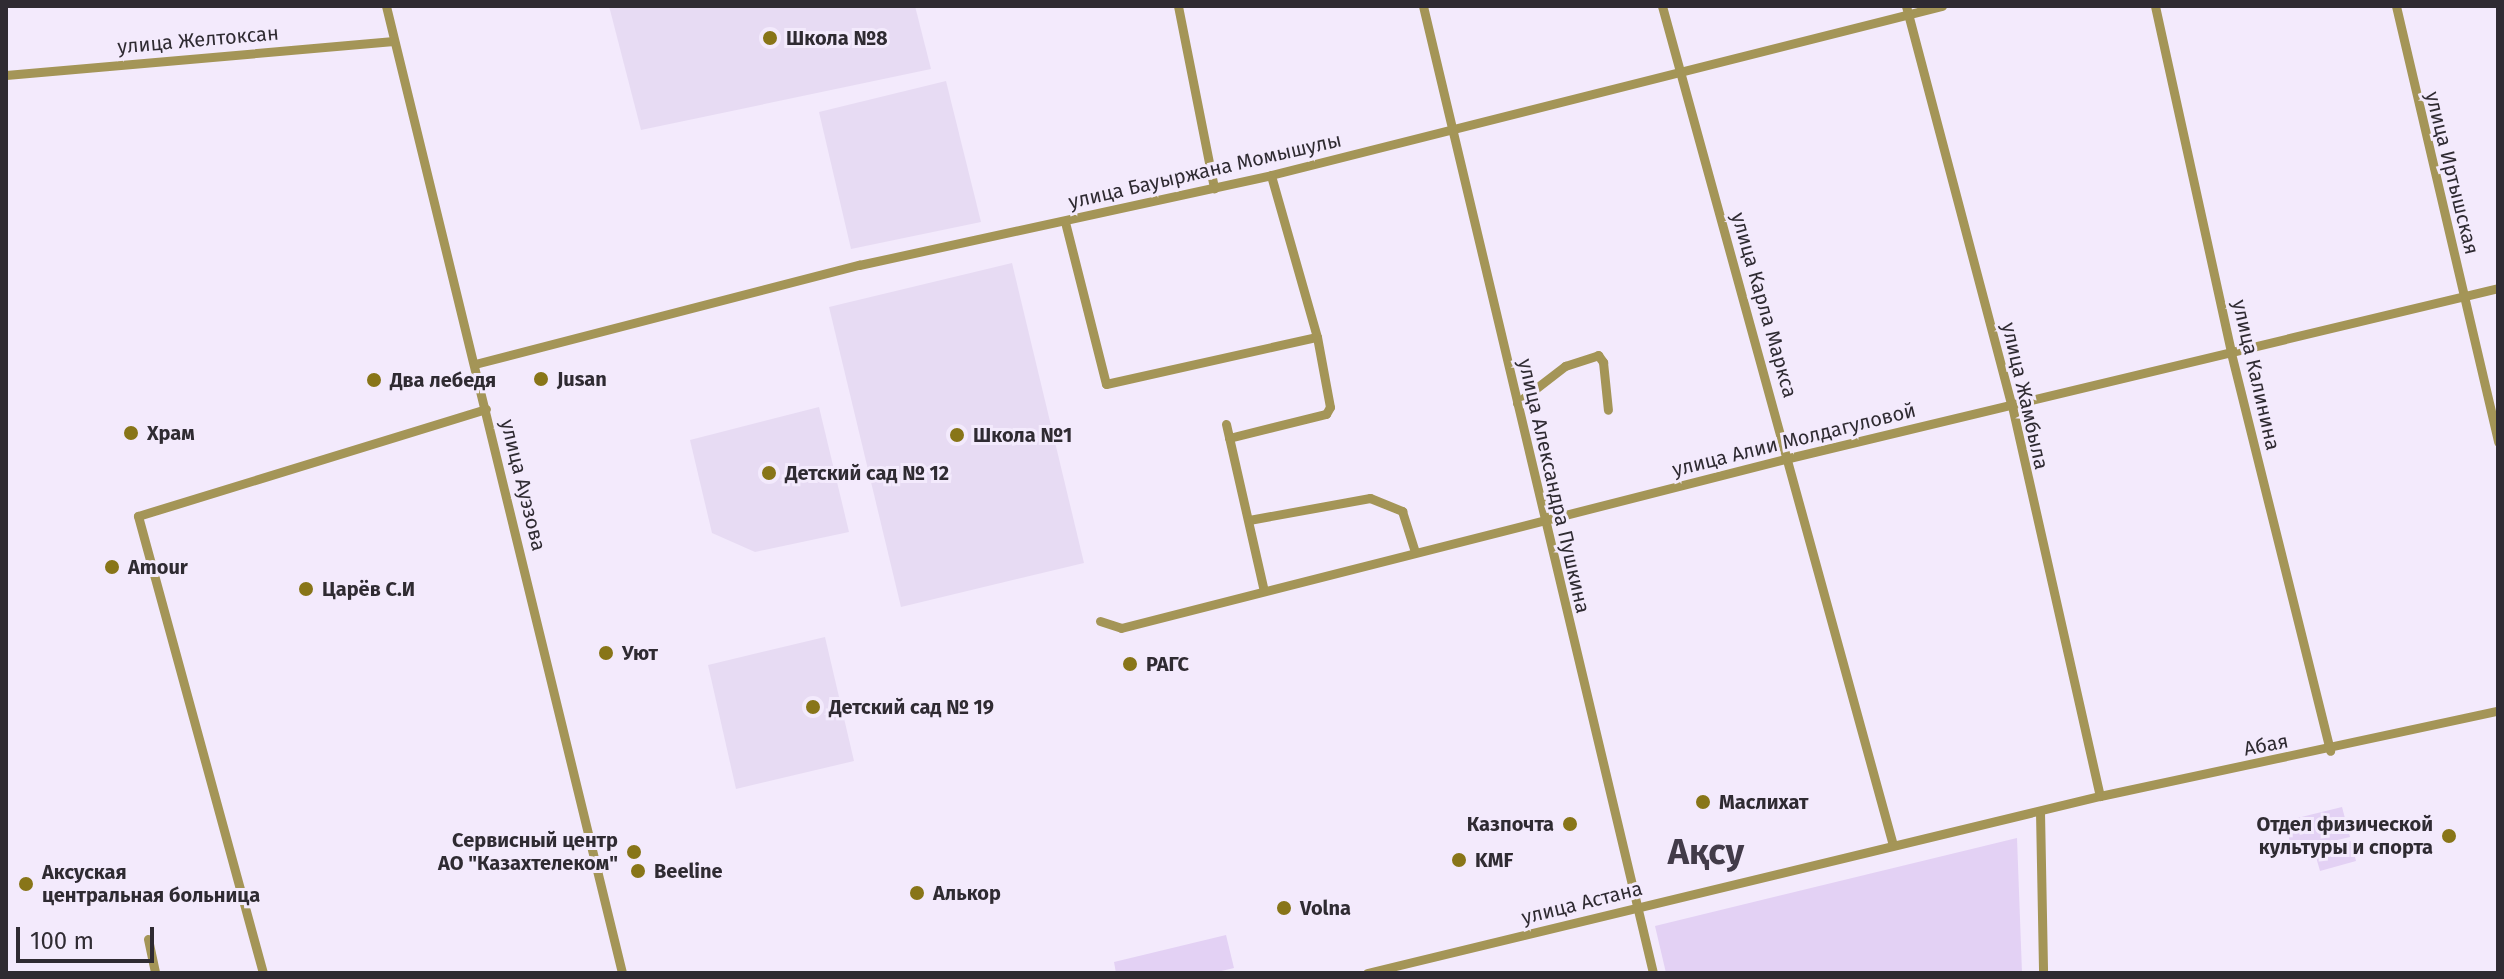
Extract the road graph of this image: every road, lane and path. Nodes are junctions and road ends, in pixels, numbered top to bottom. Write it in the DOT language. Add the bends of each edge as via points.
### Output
graph roads {
  1 [pos="386,6"];
  2 [pos="1178,6"];
  3 [pos="1423,6"];
  4 [pos="1662,6"];
  5 [pos="1942,6"];
  6 [pos="2155,6"];
  7 [pos="2396,6"];
  8 [pos="1907,10"];
  9 [pos="394,41"];
  10 [pos="1678,69"];
  11 [pos="6,75"];
  12 [pos="1453,129"];
  13 [pos="1271,175"];
  14 [pos="1214,188"];
  15 [pos="1065,222"];
  16 [pos="2498,288"];
  17 [pos="2463,294"];
  18 [pos="1317,337"];
  19 [pos="2231,353"];
  20 [pos="475,364"];
  21 [pos="1517,403"];
  22 [pos="2012,406"];
  23 [pos="486,409"];
  24 [pos="1608,410"];
  25 [pos="1226,424"];
  26 [pos="1229,438"];
  27 [pos="2498,442"];
  28 [pos="1789,458"];
  29 [pos="1249,520"];
  30 [pos="1543,521"];
  31 [pos="1415,552"];
  32 [pos="1264,591"];
  33 [pos="1100,621"];
  34 [pos="2498,711"];
  35 [pos="2330,751"];
  36 [pos="2100,796"];
  37 [pos="2040,812"];
  38 [pos="1893,845"];
  39 [pos="1639,908"];
  40 [pos="148,939"];
  41 [pos="155,973"];
  42 [pos="263,973"];
  43 [pos="622,973"];
  44 [pos="1367,973"];
  45 [pos="1653,973"];
  46 [pos="2043,973"];
  1 -- 9 [label="street, улица Ауэзова"];
  2 -- 14 [label="street"];
  3 -- 12 [label="street, улица Александра Пушкина"];
  4 -- 10 [label="street, улица Карла Маркса"];
  5 -- 8 [label="street, улица Бауыржана Момышулы"];
  6 -- 19 [label="street, улица Калинина"];
  7 -- 17 [label="street, улица Иртышская"];
  8 -- 10 [label="street, улица Бауыржана Момышулы"];
  8 -- 22 [label="street, улица Жамбыла"];
  9 -- 11 [label="street, улица Желтоксан"];
  9 -- 20 [label="street, улица Ауэзова"];
  10 -- 12 [label="street, улица Бауыржана Момышулы"];
  10 -- 28 [label="street, улица Карла Маркса"];
  12 -- 13 [label="street, улица Бауыржана Момышулы"];
  12 -- 21 [label="street, улица Александра Пушкина"];
  13 -- 14 [label="street, улица Бауыржана Момышулы"];
  13 -- 18 [label="street"];
  14 -- 15 [label="street, улица Бауыржана Момышулы"];
  15 -- 18 [label="street" via="1106,384"];
  15 -- 20 [label="street, улица Бауыржана Момышулы" via="859,265"];
  16 -- 17 [label="street, улица Алии Молдагуловой"];
  17 -- 19 [label="street, улица Алии Молдагуловой"];
  17 -- 27 [label="street, улица Иртышская"];
  18 -- 26 [label="street" via="1330,407 1326,414"];
  19 -- 22 [label="street, улица Алии Молдагуловой"];
  19 -- 35 [label="street, улица Калинина"];
  20 -- 23 [label="street, улица Ауэзова"];
  21 -- 24 [label="street" via="1565,366 1598,355"];
  21 -- 30 [label="street, улица Александра Пушкина"];
  22 -- 28 [label="street, улица Алии Молдагуловой"];
  22 -- 36 [label="street, улица Жамбыла"];
  23 -- 42 [label="street" via="138,516"];
  23 -- 43 [label="street, улица Ауэзова"];
  25 -- 26 [label="street"];
  26 -- 29 [label="street"];
  28 -- 30 [label="street, улица Алии Молдагуловой"];
  28 -- 38 [label="street, улица Карла Маркса"];
  29 -- 31 [label="street" via="1370,498 1402,511"];
  29 -- 32 [label="street"];
  30 -- 31 [label="street, улица Алии Молдагуловой"];
  30 -- 39 [label="street, улица Александра Пушкина"];
  31 -- 32 [label="street, улица Алии Молдагуловой"];
  32 -- 33 [label="street, улица Алии Молдагуловой" via="1121,628"];
  34 -- 35 [label="street, Абая"];
  35 -- 36 [label="street, Абая"];
  36 -- 37 [label="street, Абая"];
  37 -- 38 [label="street, улица Астана"];
  37 -- 46 [label="street"];
  38 -- 39 [label="street, улица Астана"];
  39 -- 44 [label="street, улица Астана"];
  39 -- 45 [label="street, улица Александра Пушкина"];
  40 -- 41 [label="street"];
}
